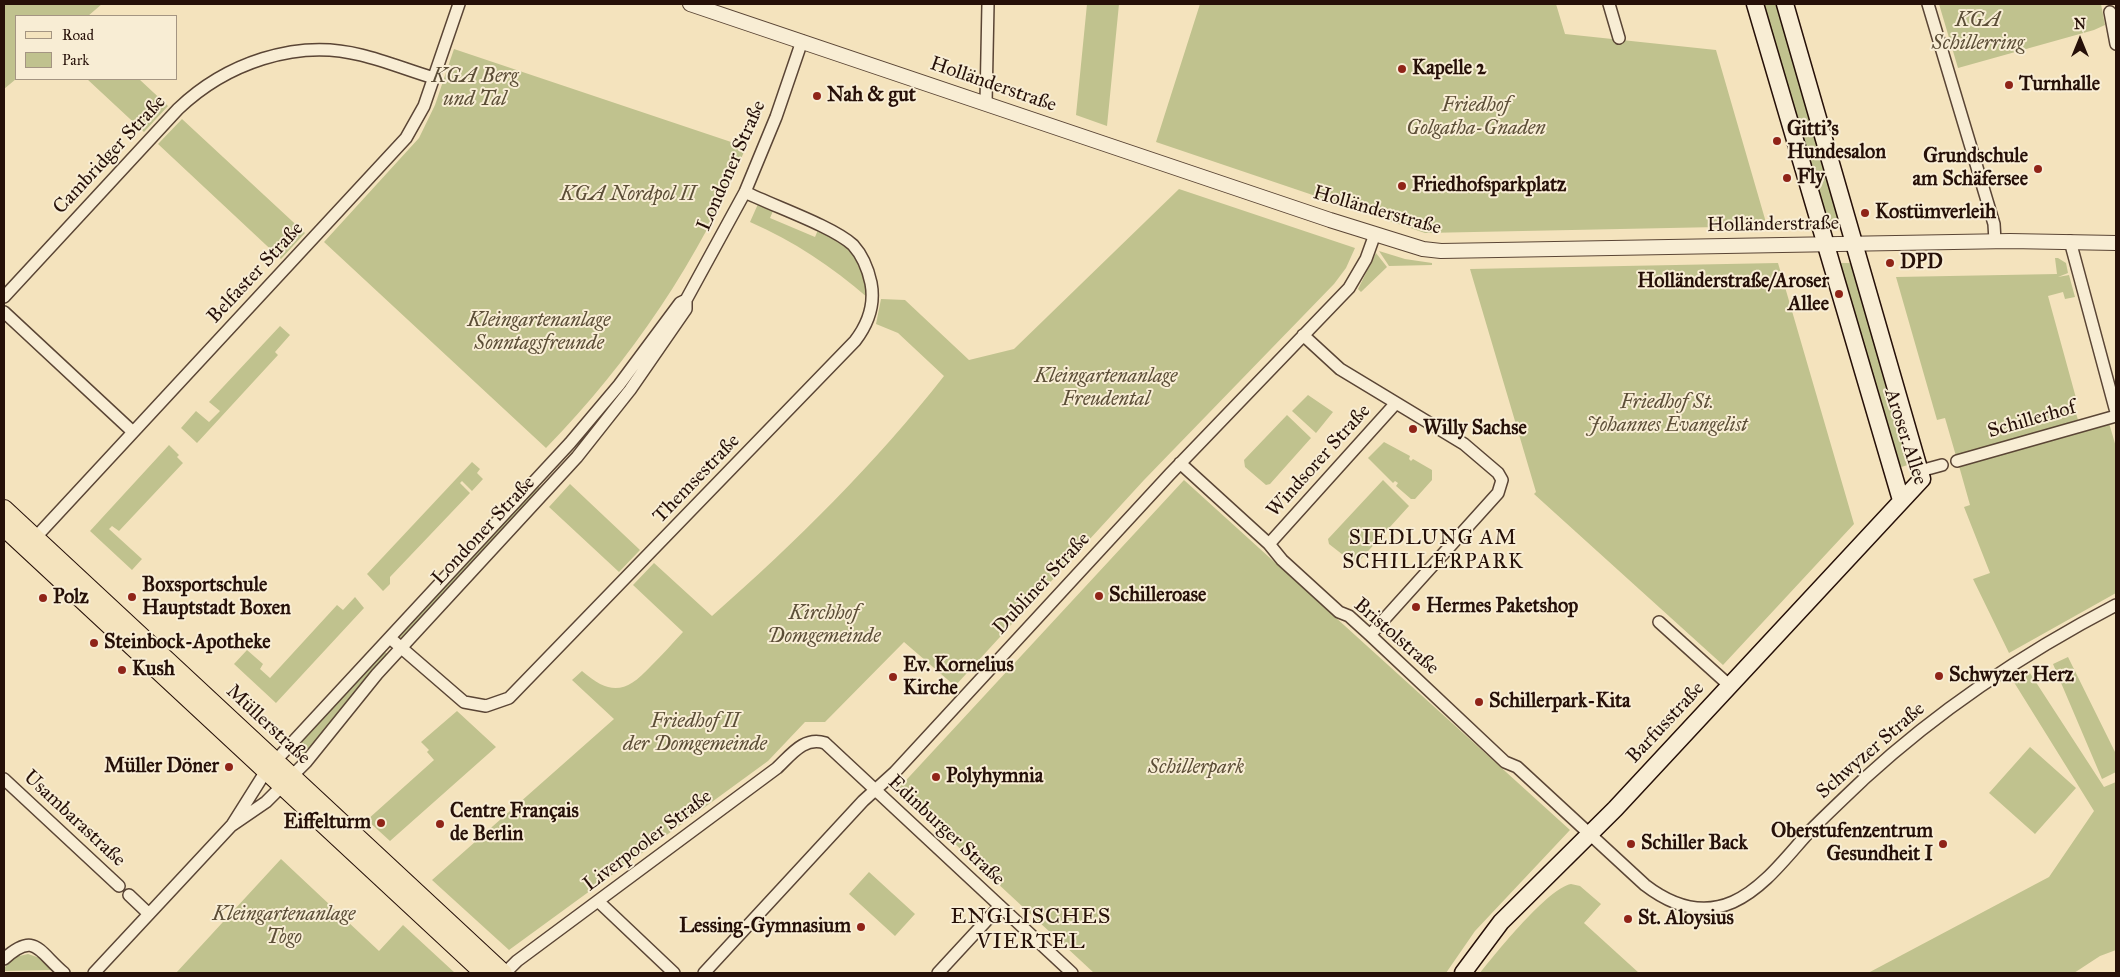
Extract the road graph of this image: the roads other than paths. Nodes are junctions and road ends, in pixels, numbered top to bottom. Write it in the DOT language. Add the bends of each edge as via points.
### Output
graph roads {
  1 [pos="458,4"];
  2 [pos="690,4"];
  3 [pos="988,4"];
  4 [pos="1609,4"];
  5 [pos="1755,4"];
  6 [pos="1785,4"];
  7 [pos="1928,4"];
  8 [pos="2110,12"];
  9 [pos="1619,38"];
  10 [pos="802,41"];
  11 [pos="2116,44"];
  12 [pos="434,78"];
  13 [pos="986,103"];
  14 [pos="745,192"];
  15 [pos="1375,234"];
  16 [pos="2070,241"];
  17 [pos="1995,242"];
  18 [pos="2116,243"];
  19 [pos="1854,244"];
  20 [pos="1824,245"];
  21 [pos="4,297"];
  22 [pos="686,300"];
  23 [pos="4,312"];
  24 [pos="1303,335"];
  25 [pos="1396,403"];
  26 [pos="2116,412"];
  27 [pos="2116,416"];
  28 [pos="133,432"];
  29 [pos="1958,461"];
  30 [pos="1180,463"];
  31 [pos="1942,465"];
  32 [pos="1920,471"];
  33 [pos="1901,500"];
  34 [pos="4,509"];
  35 [pos="4,527"];
  36 [pos="36,538"];
  37 [pos="1269,544"];
  38 [pos="2116,605"];
  39 [pos="1659,622"];
  40 [pos="1370,635"];
  41 [pos="390,638"];
  42 [pos="402,648"];
  43 [pos="1730,686"];
  44 [pos="814,741"];
  45 [pos="271,766"];
  46 [pos="4,780"];
  47 [pos="288,781"];
  48 [pos="877,791"];
  49 [pos="231,826"];
  50 [pos="1590,835"];
  51 [pos="119,886"];
  52 [pos="129,895"];
  53 [pos="599,902"];
  54 [pos="999,907"];
  55 [pos="149,914"];
  56 [pos="4,959"];
  57 [pos="64,973"];
  58 [pos="94,973"];
  59 [pos="484,973"];
  60 [pos="504,973"];
  61 [pos="674,973"];
  62 [pos="704,973"];
  63 [pos="938,973"];
  64 [pos="1072,973"];
  65 [pos="1463,973"];
  1 -- 12 [label="street, Belfaster Straße"];
  2 -- 10 [label="street, Holländerstraße"];
  3 -- 13 [label="street"];
  4 -- 9 [label="street"];
  5 -- 20 [label="main road, Aroser Allee"];
  6 -- 19 [label="main road, Aroser Allee"];
  7 -- 17 [label="street" via="1994,224"];
  8 -- 11 [label="street"];
  10 -- 13 [label="street, Holländerstraße"];
  10 -- 14 [label="street, Londoner Straße" via="776,117"];
  12 -- 21 [label="street, Cambridger Straße" via="361,55 317,50 279,55 227,73 196,92 178,109"];
  12 -- 28 [label="street, Belfaster Straße" via="424,106 406,138"];
  13 -- 15 [label="street, Holländerstraße"];
  14 -- 22 [label="street, Londoner Straße"];
  14 -- 42 [label="street, Themsestraße" via="830,231 857,251 868,271 872,296 870,313 860,334 509,698 486,706 464,702"];
  15 -- 20 [label="street, Holländerstraße" via="1423,249 1441,251"];
  15 -- 24 [label="street, Dubliner Straße" via="1366,259 1349,288"];
  16 -- 17 [label="street, Holländerstraße"];
  16 -- 18 [label="street, Holländerstraße"];
  16 -- 26 [label="street"];
  17 -- 19 [label="street, Holländerstraße"];
  19 -- 20 [label="street, Holländerstraße"];
  19 -- 32 [label="main road, Aroser Allee"];
  20 -- 33 [label="main road, Aroser Allee"];
  22 -- 41 [label="street, Londoner Straße" via="680,303 625,378 570,443"];
  22 -- 42 [label="street, Londoner Straße" via="686,308 664,343 600,429"];
  23 -- 28 [label="street"];
  24 -- 25 [label="street" via="1340,369"];
  24 -- 30 [label="street, Dubliner Straße"];
  25 -- 37 [label="street, Windsorer Straße"];
  25 -- 40 [label="street" via="1476,453 1498,473 1501,485 1494,498"];
  27 -- 29 [label="street, Schillerhof"];
  28 -- 36 [label="street, Belfaster Straße"];
  30 -- 37 [label="street, Bristolstraße"];
  30 -- 48 [label="street, Dubliner Straße"];
  31 -- 32 [label="street"];
  32 -- 33 [label="main road, Aroser Allee" via="1922,479"];
  33 -- 43 [label="main road, Barfusstraße"];
  34 -- 36 [label="main road, Müllerstraße"];
  35 -- 45 [label="main road, Müllerstraße"];
  36 -- 45 [label="main road, Müllerstraße"];
  37 -- 40 [label="street, Bristolstraße" via="1332,606"];
  38 -- 50 [label="street, Schwyzer Straße" via="2039,648 1955,704 1818,822 1754,889 1730,903 1703,909 1667,900 1645,885"];
  39 -- 43 [label="street"];
  40 -- 50 [label="street, Bristolstraße" via="1505,762 1517,767"];
  41 -- 42 [label="street, Themsestraße"];
  41 -- 45 [label="street, Londoner Straße"];
  42 -- 47 [label="street, Londoner Straße"];
  43 -- 50 [label="main road, Barfusstraße"];
  44 -- 48 [label="street, Edinburger Straße" via="825,743"];
  44 -- 53 [label="street, Liverpooler Straße" via="806,742 777,768"];
  45 -- 47 [label="main road, Müllerstraße"];
  45 -- 49 [label="street, Londoner Straße"];
  46 -- 51 [label="street, Usambarastraße"];
  47 -- 49 [label="street, Londoner Straße" via="266,802"];
  47 -- 59 [label="main road, Müllerstraße"];
  47 -- 60 [label="main road, Müllerstraße"];
  48 -- 54 [label="street, Edinburger Straße"];
  48 -- 62 [label="street, Dubliner Straße" via="863,801"];
  49 -- 55 [label="street"];
  50 -- 65 [label="main road, Barfusstraße" via="1501,922"];
  52 -- 55 [label="street, Usambarastraße"];
  53 -- 60 [label="street, Liverpooler Straße"];
  53 -- 61 [label="street"];
  54 -- 63 [label="street"];
  54 -- 64 [label="street, Edinburger Straße"];
  55 -- 58 [label="street"];
  56 -- 57 [label="street" via="19,946 29,944 38,948"];
}
